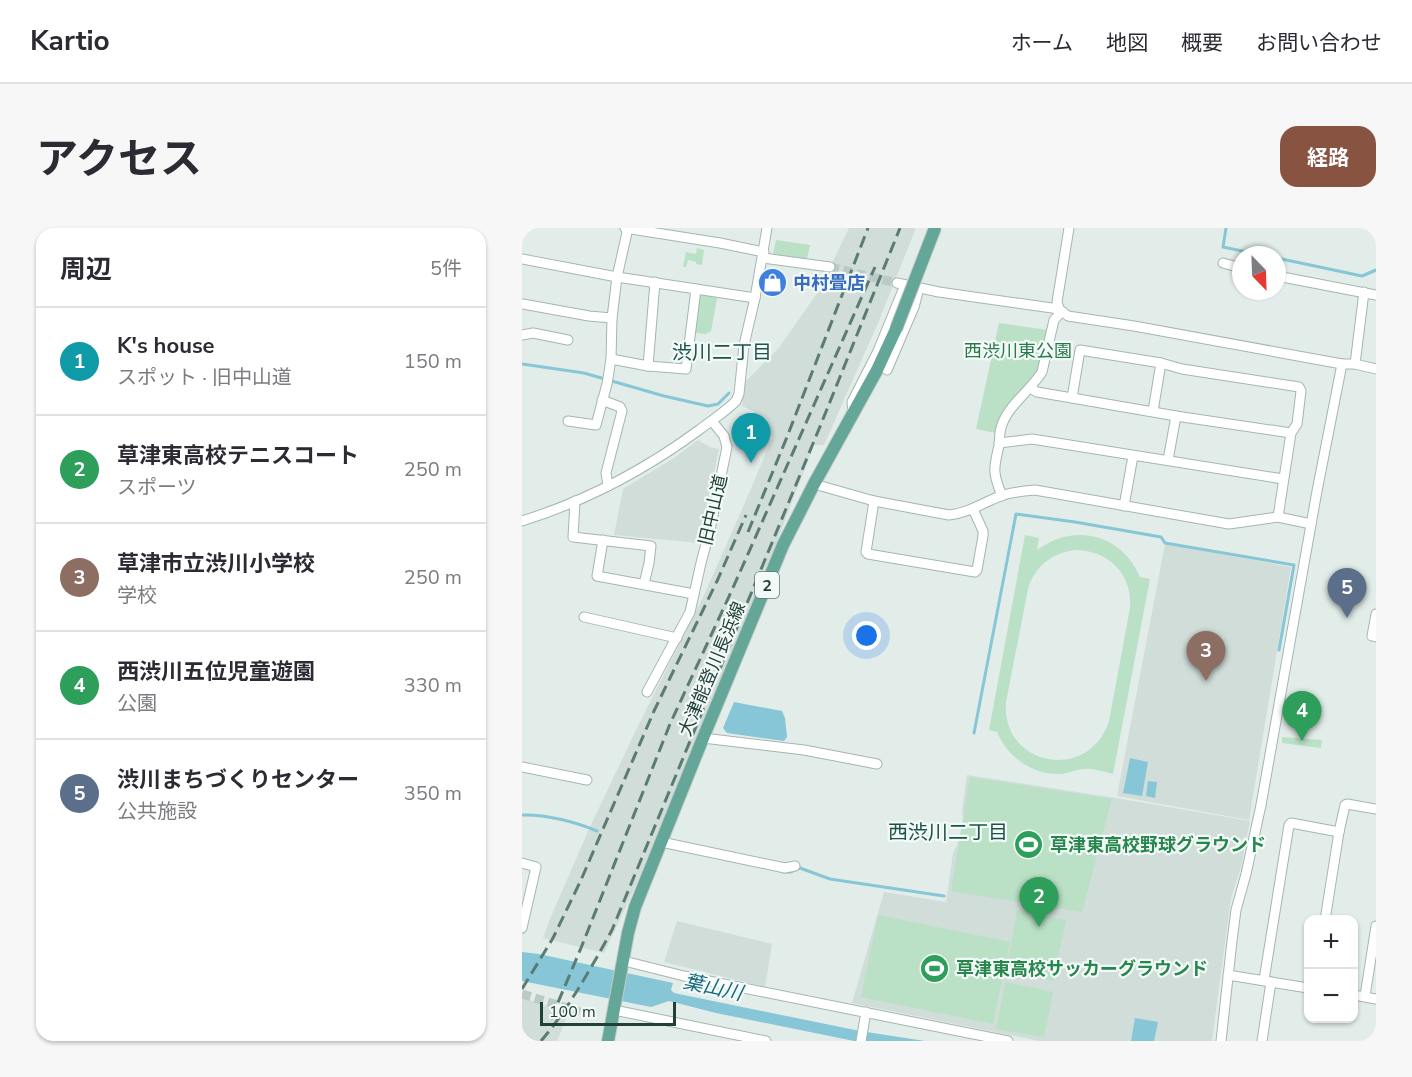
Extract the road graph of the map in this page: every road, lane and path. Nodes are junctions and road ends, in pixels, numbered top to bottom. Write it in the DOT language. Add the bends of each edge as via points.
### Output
graph roads {
  1 [pos="627,228"];
  2 [pos="767,228"];
  3 [pos="935,228"];
  4 [pos="1069,228"];
  5 [pos="763,255"];
  6 [pos="522,260"];
  7 [pos="1223,263"];
  8 [pos="1232,266"];
  9 [pos="830,267"];
  10 [pos="617,277"];
  11 [pos="1286,278"];
  12 [pos="655,282"];
  13 [pos="919,288"];
  14 [pos="696,289"];
  15 [pos="1364,292"];
  16 [pos="1376,295"];
  17 [pos="755,298"];
  18 [pos="523,304"];
  19 [pos="1060,310"];
  20 [pos="612,318"];
  21 [pos="522,335"];
  22 [pos="568,340"];
  23 [pos="611,359"];
  24 [pos="1161,363"];
  25 [pos="1342,364"];
  26 [pos="1354,364"];
  27 [pos="648,366"];
  28 [pos="1376,369"];
  29 [pos="887,370"];
  30 [pos="1030,388"];
  31 [pos="1072,398"];
  32 [pos="602,400"];
  33 [pos="1153,411"];
  34 [pos="853,416"];
  35 [pos="1176,416"];
  36 [pos="568,421"];
  37 [pos="712,421"];
  38 [pos="1291,433"];
  39 [pos="999,443"];
  40 [pos="1133,456"];
  41 [pos="1168,460"];
  42 [pos="1283,479"];
  43 [pos="814,484"];
  44 [pos="608,486"];
  45 [pos="1002,496"];
  46 [pos="575,501"];
  47 [pos="874,501"];
  48 [pos="1124,507"];
  49 [pos="974,509"];
  50 [pos="1278,518"];
  51 [pos="522,521"];
  52 [pos="1311,524"];
  53 [pos="603,540"];
  54 [pos="644,584"];
  55 [pos="694,594"];
  56 [pos="1376,614"];
  57 [pos="584,617"];
  58 [pos="1376,637"];
  59 [pos="677,638"];
  60 [pos="647,692"];
  61 [pos="703,738"];
  62 [pos="877,764"];
  63 [pos="522,767"];
  64 [pos="587,780"];
  65 [pos="1376,809"];
  66 [pos="1339,832"];
  67 [pos="661,842"];
  68 [pos="522,863"];
  69 [pos="795,866"];
  70 [pos="1326,915"];
  71 [pos="1376,926"];
  72 [pos="522,928"];
  73 [pos="623,964"];
  74 [pos="1228,975"];
  75 [pos="1268,981"];
  76 [pos="1304,987"];
  77 [pos="1358,995"];
  78 [pos="1365,996"];
  79 [pos="1376,999"];
  80 [pos="615,1007"];
  81 [pos="866,1012"];
  82 [pos="608,1041"];
  83 [pos="766,1041"];
  84 [pos="861,1041"];
  85 [pos="1008,1041"];
  86 [pos="1221,1041"];
  87 [pos="1262,1041"];
  1 -- 5 [label="street" via="720,243"];
  1 -- 10 [label="street"];
  2 -- 5 [label="street"];
  3 -- 34 [label="main road, 大津能登川長浜線 / 2, bridge" via="896,329"];
  4 -- 19 [label="street" via="1057,302"];
  5 -- 9 [label="street"];
  5 -- 17 [label="street"];
  6 -- 10 [label="street"];
  7 -- 8 [label="street"];
  10 -- 12 [label="street"];
  10 -- 20 [label="street"];
  11 -- 15 [label="street"];
  12 -- 14 [label="street"];
  12 -- 27 [label="street"];
  13 -- 19 [label="street"];
  13 -- 29 [label="street"];
  13 -- 34 [label="street" via="901,284 878,351 852,402"];
  14 -- 17 [label="street"];
  14 -- 27 [label="street" via="686,369"];
  15 -- 16 [label="street"];
  15 -- 26 [label="street"];
  17 -- 37 [label="street" via="736,401"];
  18 -- 20 [label="street"];
  19 -- 25 [label="street" via="1068,316"];
  19 -- 30 [label="street" via="1042,372"];
  20 -- 23 [label="street"];
  21 -- 22 [label="street" via="533,333"];
  23 -- 27 [label="street"];
  23 -- 32 [label="street"];
  24 -- 31 [label="street" via="1080,350"];
  24 -- 33 [label="street"];
  24 -- 38 [label="street" via="1299,387 1297,424"];
  25 -- 26 [label="street"];
  25 -- 52 [label="street"];
  26 -- 28 [label="street"];
  30 -- 31 [label="street"];
  30 -- 39 [label="street" via="1005,417"];
  31 -- 33 [label="street"];
  32 -- 36 [label="street" via="596,425"];
  32 -- 44 [label="street" via="622,411 606,473"];
  33 -- 35 [label="street"];
  34 -- 43 [label="main road, 大津能登川長浜線 / 2"];
  35 -- 38 [label="street"];
  35 -- 41 [label="street"];
  37 -- 44 [label="street"];
  37 -- 55 [label="street, 旧中山道" via="727,447"];
  38 -- 42 [label="street"];
  39 -- 40 [label="street" via="1032,439"];
  39 -- 45 [label="street" via="994,470"];
  40 -- 41 [label="street"];
  40 -- 48 [label="street"];
  41 -- 42 [label="street"];
  42 -- 50 [label="street"];
  43 -- 47 [label="street"];
  43 -- 61 [label="main road, 大津能登川長浜線 / 2" via="783,545"];
  44 -- 46 [label="street"];
  45 -- 48 [label="street" via="1035,490"];
  45 -- 49 [label="street"];
  46 -- 51 [label="street"];
  46 -- 53 [label="street" via="573,537"];
  47 -- 49 [label="street" via="949,515"];
  47 -- 49 [label="street" via="868,554 975,572 983,536"];
  48 -- 50 [label="street" via="1229,524"];
  50 -- 52 [label="street"];
  52 -- 74 [label="street" via="1261,804 1236,910"];
  53 -- 54 [label="street" via="597,576"];
  53 -- 54 [label="street" via="651,546"];
  54 -- 55 [label="street"];
  55 -- 59 [label="street, 旧中山道"];
  56 -- 58 [label="street" via="1372,636"];
  57 -- 59 [label="street"];
  59 -- 60 [label="street, 旧中山道"];
  61 -- 62 [label="street" via="804,750"];
  61 -- 67 [label="main road, 大津能登川長浜線 / 2"];
  63 -- 64 [label="street"];
  65 -- 66 [label="street" via="1345,805"];
  66 -- 70 [label="street"];
  66 -- 75 [label="street" via="1288,825"];
  67 -- 69 [label="street" via="786,868"];
  67 -- 73 [label="main road, 大津能登川長浜線 / 2" via="635,907"];
  68 -- 72 [label="street" via="536,867"];
  71 -- 78 [label="street"];
  73 -- 80 [label="main road, 大津能登川長浜線 / 2"];
  73 -- 81 [label="street"];
  74 -- 75 [label="street"];
  74 -- 86 [label="street"];
  75 -- 76 [label="street"];
  75 -- 87 [label="street"];
  77 -- 78 [label="street"];
  78 -- 79 [label="street"];
  80 -- 82 [label="main road, 大津能登川長浜線 / 2"];
  80 -- 83 [label="street"];
  81 -- 84 [label="street"];
  81 -- 85 [label="street"];
}
